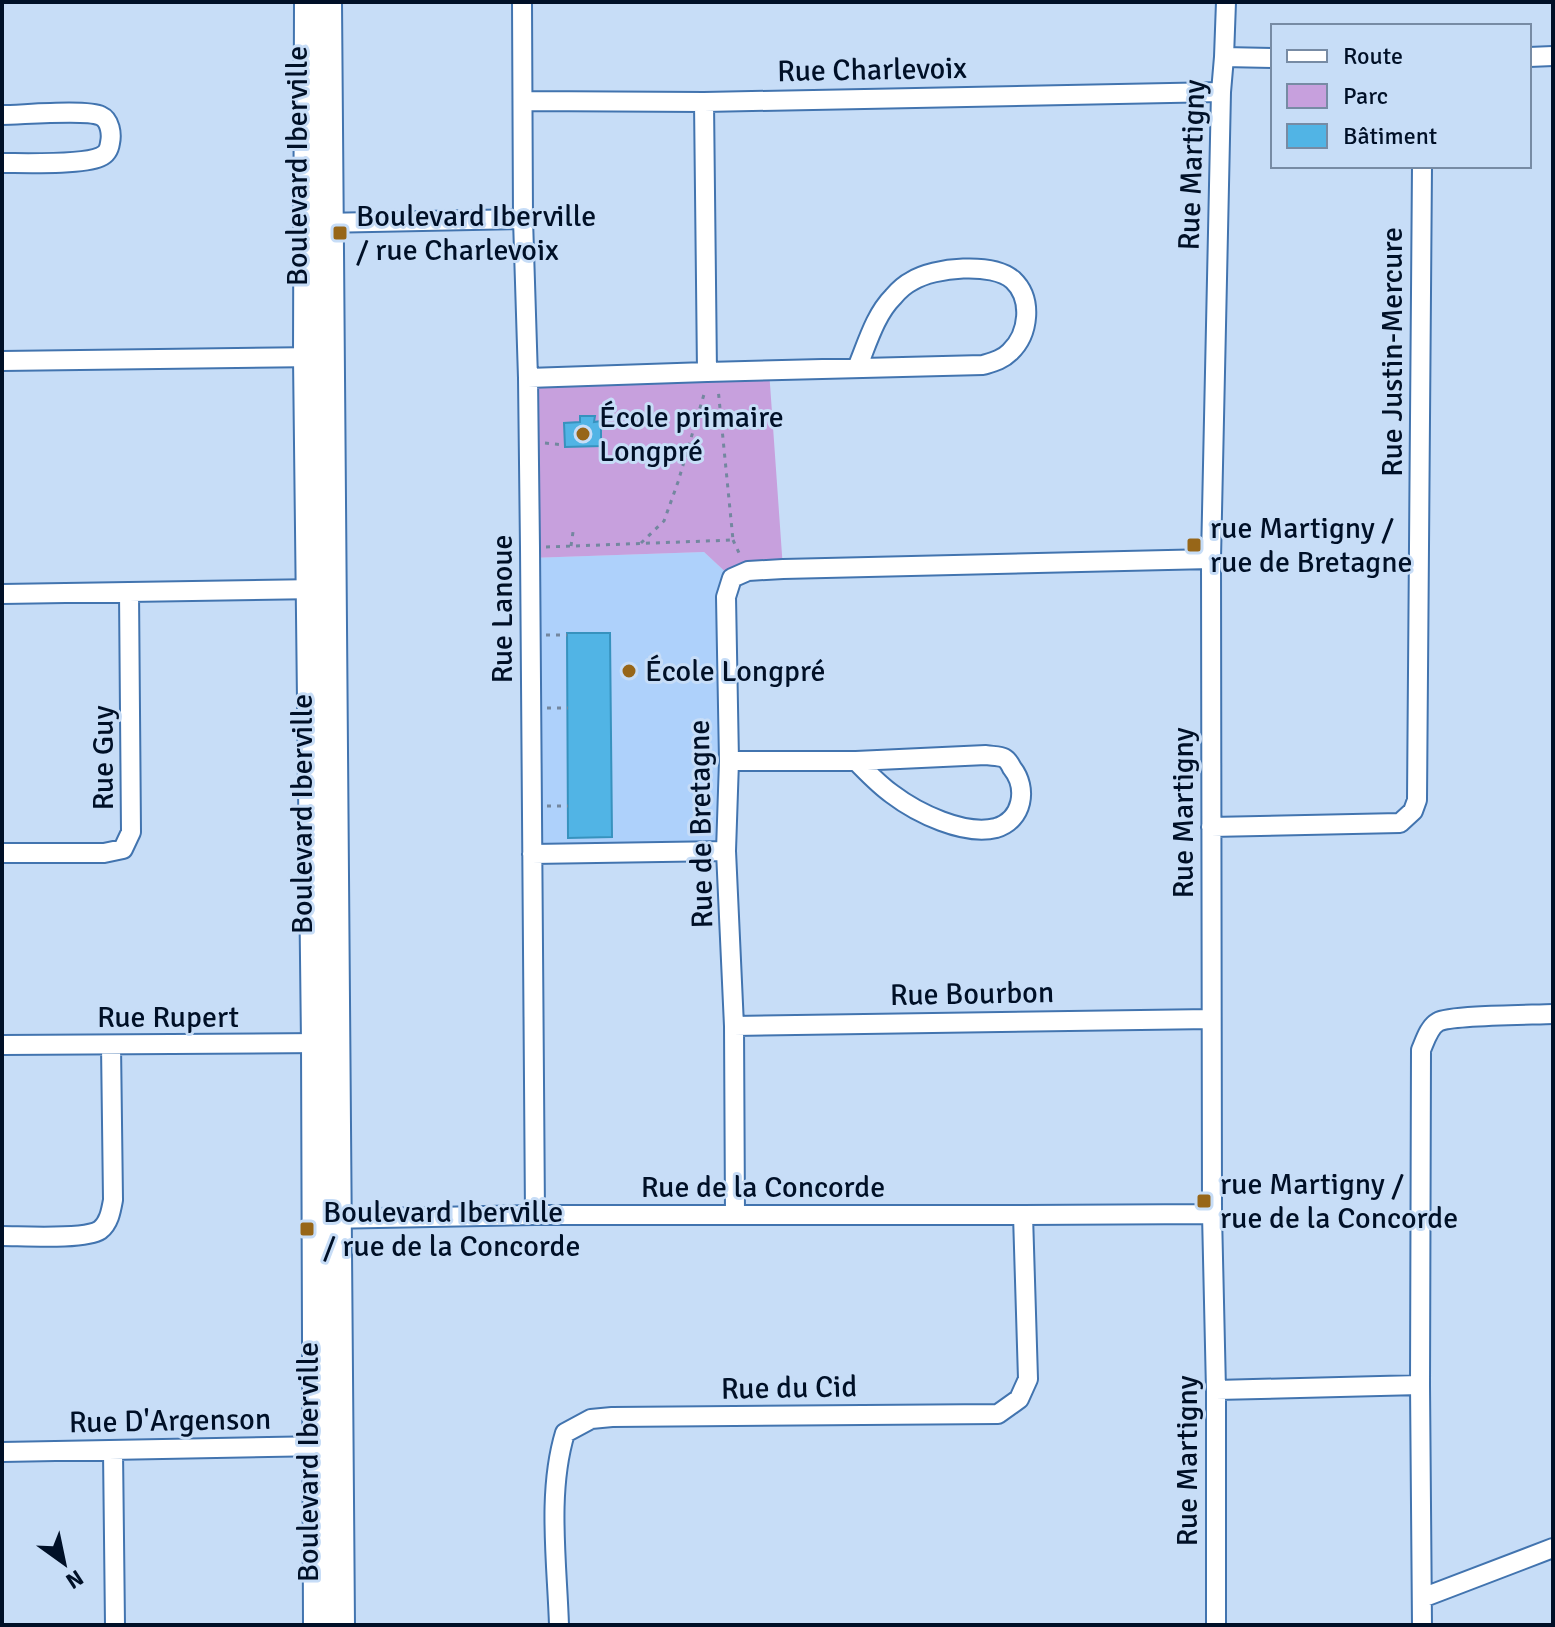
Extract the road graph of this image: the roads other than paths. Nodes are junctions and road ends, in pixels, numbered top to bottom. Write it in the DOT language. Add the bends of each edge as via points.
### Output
graph roads {
  1 [pos="308,2"];
  2 [pos="328,2"];
  3 [pos="522,2"];
  4 [pos="1226,2"];
  5 [pos="1553,56"];
  6 [pos="1224,57"];
  7 [pos="1531,57"];
  8 [pos="1271,58"];
  9 [pos="1221,92"];
  10 [pos="524,101"];
  11 [pos="704,102"];
  12 [pos="2,115"];
  13 [pos="2,163"];
  14 [pos="1422,168"];
  15 [pos="523,219"];
  16 [pos="320,223"];
  17 [pos="319,357"];
  18 [pos="2,361"];
  19 [pos="857,368"];
  20 [pos="528,378"];
  21 [pos="710,382"];
  22 [pos="1211,559"];
  23 [pos="322,588"];
  24 [pos="129,592"];
  25 [pos="2,594"];
  26 [pos="729,761"];
  27 [pos="856,761"];
  28 [pos="1211,827"];
  29 [pos="726,851"];
  30 [pos="2,853"];
  31 [pos="532,854"];
  32 [pos="1553,1014"];
  33 [pos="1211,1019"];
  34 [pos="734,1026"];
  35 [pos="325,1043"];
  36 [pos="2,1045"];
  37 [pos="111,1045"];
  38 [pos="1212,1214"];
  39 [pos="535,1215"];
  40 [pos="735,1215"];
  41 [pos="1023,1215"];
  42 [pos="327,1219"];
  43 [pos="2,1236"];
  44 [pos="1420,1385"];
  45 [pos="1216,1390"];
  46 [pos="328,1446"];
  47 [pos="113,1451"];
  48 [pos="2,1452"];
  49 [pos="1553,1548"];
  50 [pos="1422,1598"];
  51 [pos="115,1625"];
  52 [pos="317,1625"];
  53 [pos="341,1625"];
  54 [pos="559,1625"];
  55 [pos="1216,1625"];
  56 [pos="1422,1625"];
  1 -- 16 [label="street, Boulevard Iberville"];
  2 -- 16 [label="street, Boulevard Iberville"];
  3 -- 10 [label="street, Rue Lanoue"];
  4 -- 6 [label="street, Rue Martigny"];
  5 -- 7 [label="street"];
  6 -- 8 [label="street"];
  6 -- 9 [label="street, Rue Martigny"];
  9 -- 11 [label="street, Rue Charlevoix"];
  9 -- 22 [label="street, Rue Martigny"];
  10 -- 11 [label="street, Rue Charlevoix"];
  10 -- 15 [label="street, Rue Lanoue"];
  11 -- 21 [label="street"];
  12 -- 13 [label="street" via="101,116 111,137 103,156"];
  14 -- 28 [label="street, Rue Justin-Mercure" via="1417,800 1400,823"];
  15 -- 16 [label="street"];
  15 -- 20 [label="street, Rue Lanoue"];
  16 -- 17 [label="street, Boulevard Iberville"];
  17 -- 18 [label="street"];
  17 -- 23 [label="street, Boulevard Iberville"];
  19 -- 19 [label="street" via="983,365 1000,360 1021,338 1026,300 1000,271 935,271 911,281 891,299"];
  19 -- 21 [label="street"];
  20 -- 21 [label="street"];
  20 -- 31 [label="street, Rue Lanoue"];
  22 -- 26 [label="street, Rue de Bretagne" via="748,571 732,578 726,597"];
  22 -- 28 [label="street, Rue Martigny"];
  23 -- 24 [label="street"];
  23 -- 35 [label="street, Boulevard Iberville"];
  24 -- 25 [label="street"];
  24 -- 30 [label="street, Rue Guy" via="131,832 123,849"];
  26 -- 27 [label="street"];
  26 -- 29 [label="street, Rue de Bretagne"];
  27 -- 27 [label="street" via="1004,758 1021,783 1022,798 1017,812 997,827 953,826 892,794"];
  28 -- 33 [label="street, Rue Martigny"];
  29 -- 31 [label="street"];
  29 -- 34 [label="street, Rue de Bretagne"];
  31 -- 39 [label="street, Rue Lanoue"];
  32 -- 44 [label="street" via="1437,1022 1421,1050"];
  33 -- 34 [label="street, Rue Bourbon"];
  33 -- 38 [label="street, Rue Martigny"];
  34 -- 40 [label="street, Rue de Bretagne"];
  35 -- 37 [label="street, Rue Rupert"];
  35 -- 42 [label="street, Boulevard Iberville"];
  36 -- 37 [label="street, Rue Rupert"];
  37 -- 43 [label="street" via="113,1200 108,1219 99,1230 84,1235"];
  38 -- 41 [label="street, Rue de la Concorde"];
  38 -- 45 [label="street, Rue Martigny"];
  39 -- 40 [label="street, Rue de la Concorde"];
  39 -- 42 [label="street, Rue de la Concorde"];
  40 -- 41 [label="street, Rue de la Concorde"];
  41 -- 54 [label="street, Rue du Cid" via="1028,1379 1019,1399 998,1414 612,1417 591,1419 565,1433 556,1486"];
  42 -- 46 [label="street, Boulevard Iberville"];
  44 -- 45 [label="street"];
  44 -- 50 [label="street"];
  45 -- 55 [label="street, Rue Martigny"];
  46 -- 47 [label="street, Rue D'Argenson"];
  46 -- 52 [label="street, Boulevard Iberville"];
  46 -- 53 [label="street, Boulevard Iberville"];
  47 -- 48 [label="street, Rue D'Argenson"];
  47 -- 51 [label="street"];
  49 -- 50 [label="street"];
  50 -- 56 [label="street"];
}
